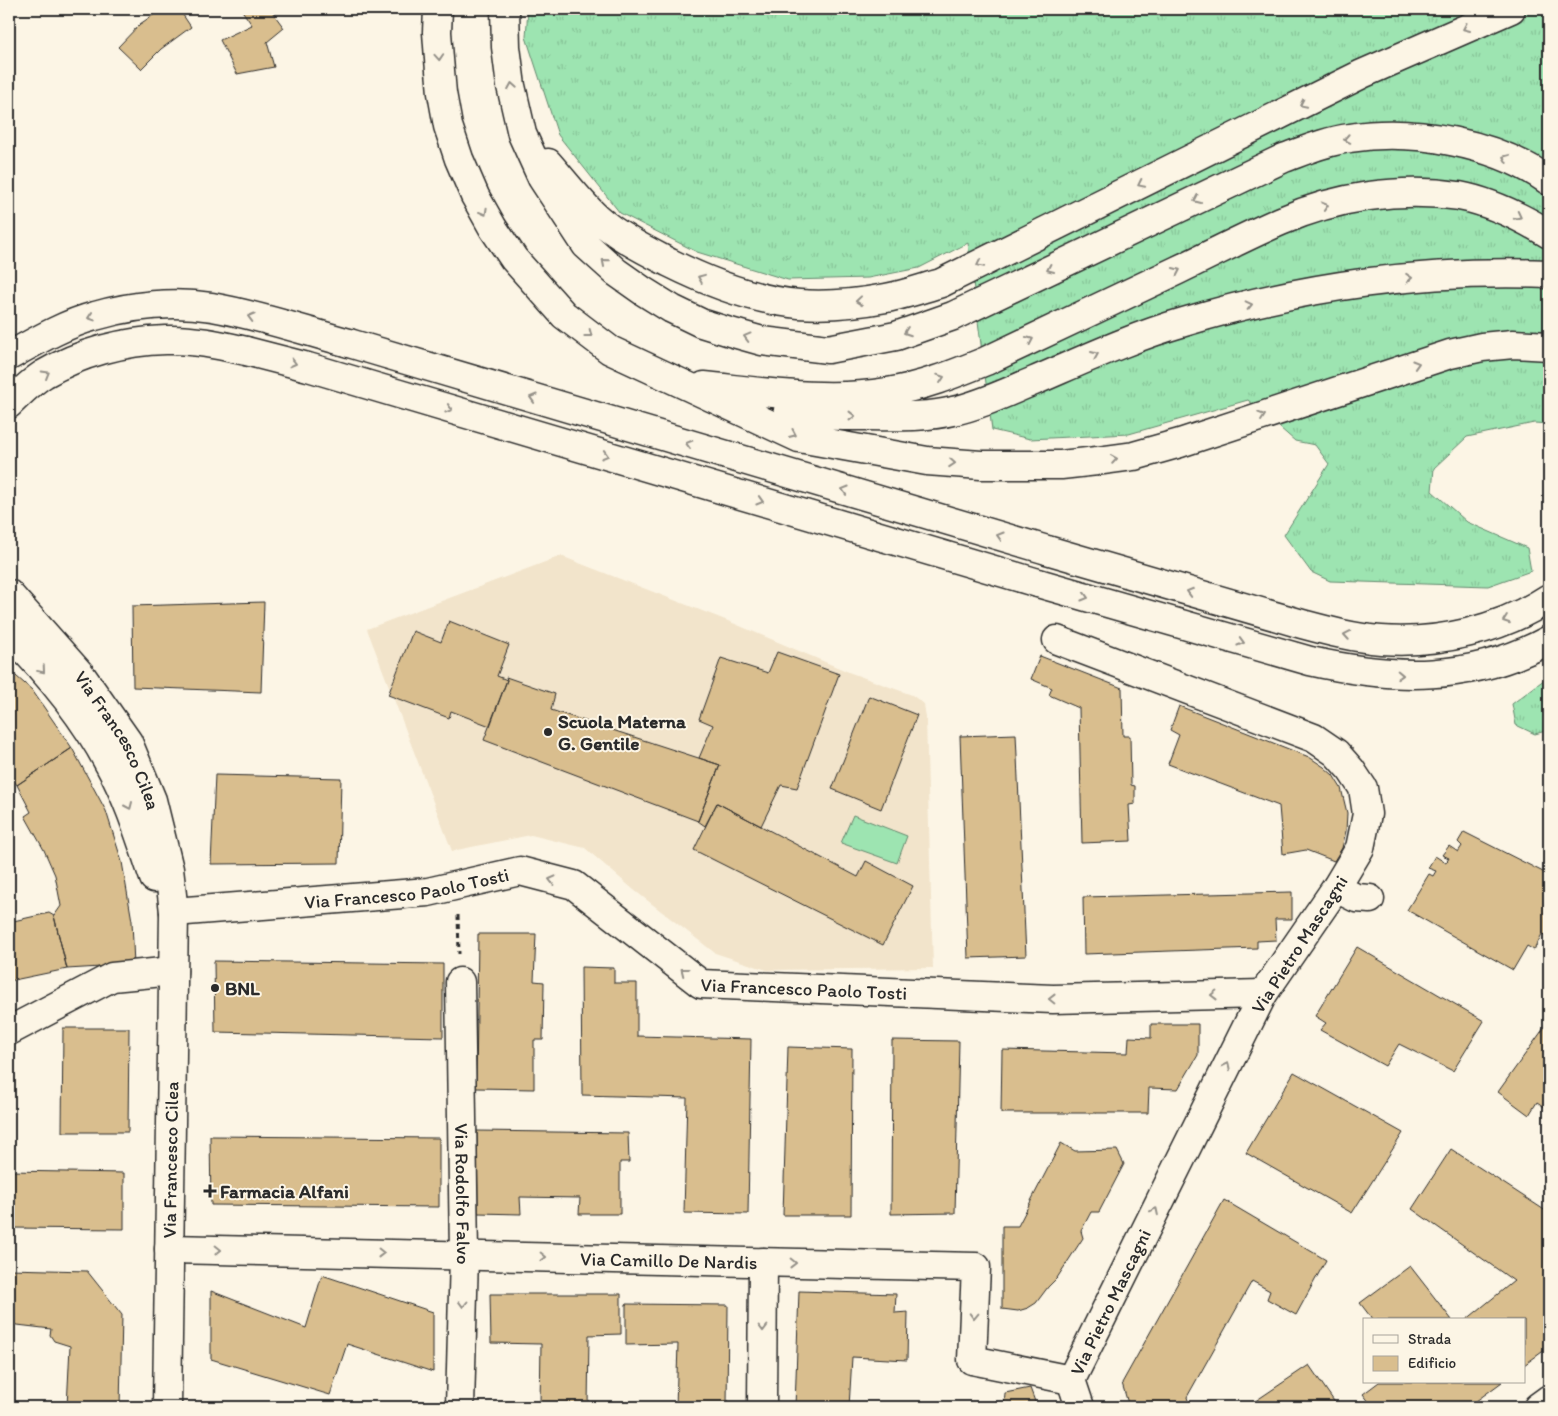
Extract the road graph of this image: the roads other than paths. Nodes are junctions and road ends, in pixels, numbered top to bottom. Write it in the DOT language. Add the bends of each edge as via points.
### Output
graph roads {
  1 [pos="438,9"];
  2 [pos="505,9"];
  3 [pos="1511,9"];
  4 [pos="522,134"];
  5 [pos="1549,181"];
  6 [pos="1549,234"];
  7 [pos="1549,274"];
  8 [pos="1549,346"];
  9 [pos="9,356"];
  10 [pos="685,385"];
  11 [pos="9,404"];
  12 [pos="9,594"];
  13 [pos="1549,598"];
  14 [pos="9,634"];
  15 [pos="1057,640"];
  16 [pos="1549,640"];
  17 [pos="1336,888"];
  18 [pos="1370,899"];
  19 [pos="174,912"];
  20 [pos="173,971"];
  21 [pos="460,982"];
  22 [pos="1263,994"];
  23 [pos="9,1031"];
  24 [pos="169,1249"];
  25 [pos="464,1255"];
  26 [pos="763,1262"];
  27 [pos="1071,1380"];
  28 [pos="1549,1399"];
  29 [pos="167,1407"];
  30 [pos="460,1407"];
  31 [pos="762,1407"];
  32 [pos="1080,1407"];
  33 [pos="1538,1407"];
  1 -- 10 [label="main road, one-way" via="439,59 448,126 472,189 493,228 514,258 564,315 610,350"];
  4 -- 2 [label="main road, one-way" via="511,86"];
  3 -- 4 [label="main road, one-way" via="1362,74 941,283 887,298 799,304 762,298 691,274 654,255 596,216"];
  5 -- 4 [label="main road, one-way" via="1515,162 1456,142 1384,135 1319,145 1284,158 953,316 896,336 828,349 762,341 701,323 643,291 586,245 542,178"];
  10 -- 6 [label="main road, one-way" via="834,396 889,392 917,386 986,361 1281,221 1364,196 1424,193 1459,196 1512,213"];
  10 -- 7 [label="main road, one-way" via="792,412 838,416 936,415 978,404 1137,337 1248,305 1316,290 1389,280 1510,272"];
  10 -- 8 [label="main road, one-way" via="799,438 927,461 1025,466 1097,462 1134,456 1450,354 1498,345"];
  13 -- 9 [label="main road, one-way, bridge" via="1514,618 1433,640 1380,640 1332,632 349,343 211,307 160,305 94,316 59,329"];
  11 -- 16 [label="main road, one-way, bridge" via="43,375 100,350 166,340 208,343 317,369 1038,583 1345,669 1406,675 1479,668 1514,657"];
  12 -- 19 [label="main road, Via Francesco Cilea" via="81,675 128,742 152,800 169,869"];
  14 -- 19 [label="main road, Via Francesco Cilea, one-way" via="76,711 110,764 135,819 156,883"];
  15 -- 17 [label="main road, Via Pietro Mascagni" via="1292,729 1314,738 1336,753 1363,788 1367,814 1360,848"];
  17 -- 18 [label="main road" via="1356,898"];
  17 -- 22 [label="main road, Via Pietro Mascagni"];
  19 -- 20 [label="main road, Via Francesco Cilea"];
  22 -- 19 [label="main road, Via Francesco Paolo Tosti, one-way" via="1053,999 701,984 574,885 520,872 428,892"];
  20 -- 23 [label="main road" via="112,977"];
  20 -- 24 [label="main road, Via Francesco Cilea"];
  21 -- 25 [label="main road, Via Rodolfo Falvo"];
  27 -- 22 [label="main road, Via Pietro Mascagni, one-way"];
  24 -- 25 [label="main road, Via Camillo De Nardis, one-way"];
  24 -- 29 [label="main road, Via Francesco Cilea"];
  25 -- 26 [label="main road, Via Camillo De Nardis, one-way"];
  25 -- 30 [label="main road, Via Rodolfo Falvo, one-way"];
  26 -- 27 [label="main road, Via Camillo De Nardis, one-way" via="976,1267 972,1360"];
  26 -- 31 [label="main road, one-way"];
  27 -- 32 [label="main road, Via Pietro Mascagni"];
  28 -- 33 [label="main road"];
}
